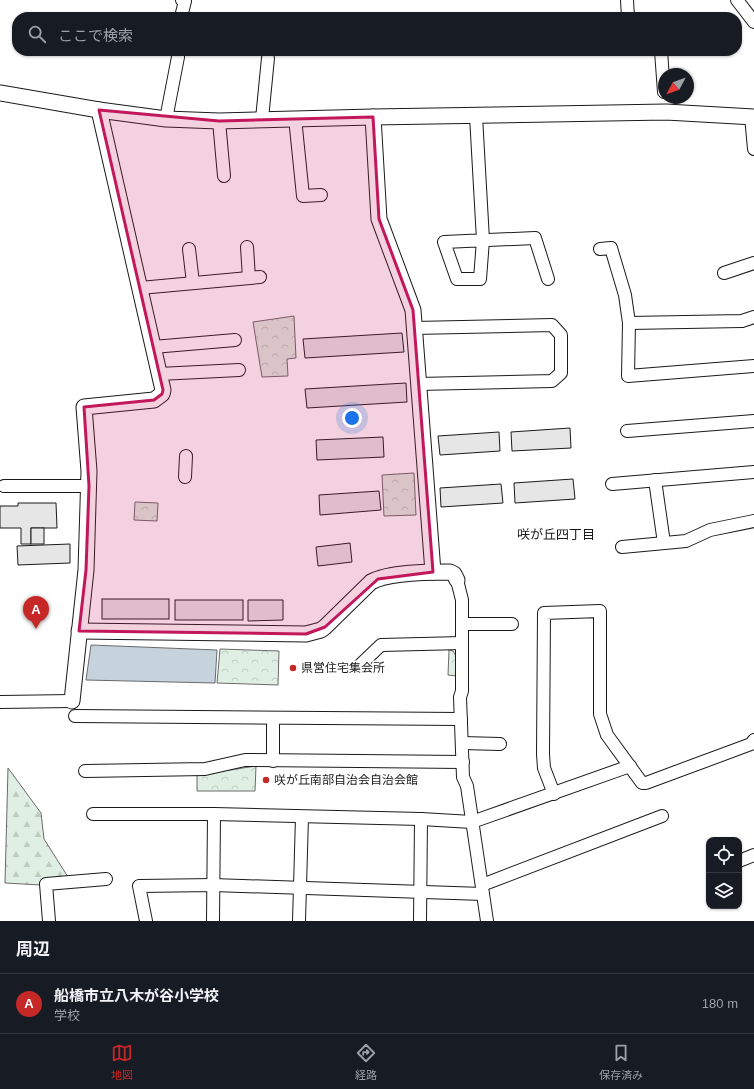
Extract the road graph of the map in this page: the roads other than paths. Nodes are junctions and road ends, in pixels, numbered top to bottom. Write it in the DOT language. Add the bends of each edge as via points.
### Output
graph roads {
  1 [pos="182,0"];
  2 [pos="627,0"];
  3 [pos="737,0"];
  4 [pos="182,12"];
  5 [pos="628,12"];
  6 [pos="754,22"];
  7 [pos="178,56"];
  8 [pos="661,56"];
  9 [pos="268,58"];
  10 [pos="662,68"];
  11 [pos="0,94"];
  12 [pos="665,105"];
  13 [pos="99,110"];
  14 [pos="476,116"];
  15 [pos="373,117"];
  16 [pos="752,117"];
  17 [pos="295,118"];
  18 [pos="166,119"];
  19 [pos="262,119"];
  20 [pos="219,121"];
  21 [pos="754,150"];
  22 [pos="224,176"];
  23 [pos="321,196"];
  24 [pos="247,247"];
  25 [pos="189,249"];
  26 [pos="600,249"];
  27 [pos="754,263"];
  28 [pos="724,273"];
  29 [pos="548,279"];
  30 [pos="192,283"];
  31 [pos="140,288"];
  32 [pos="754,317"];
  33 [pos="629,323"];
  34 [pos="414,328"];
  35 [pos="235,340"];
  36 [pos="153,347"];
  37 [pos="754,366"];
  38 [pos="239,370"];
  39 [pos="159,374"];
  40 [pos="418,384"];
  41 [pos="754,421"];
  42 [pos="627,431"];
  43 [pos="186,456"];
  44 [pos="754,472"];
  45 [pos="185,477"];
  46 [pos="655,480"];
  47 [pos="612,484"];
  48 [pos="4,486"];
  49 [pos="89,486"];
  50 [pos="754,521"];
  51 [pos="664,543"];
  52 [pos="622,547"];
  53 [pos="432,572"];
  54 [pos="457,580"];
  55 [pos="462,624"];
  56 [pos="512,624"];
  57 [pos="79,631"];
  58 [pos="462,643"];
  59 [pos="359,666"];
  60 [pos="72,701"];
  61 [pos="0,702"];
  62 [pos="75,716"];
  63 [pos="273,718"];
  64 [pos="461,719"];
  65 [pos="754,740"];
  66 [pos="462,743"];
  67 [pos="500,744"];
  68 [pos="273,761"];
  69 [pos="463,762"];
  70 [pos="630,766"];
  71 [pos="85,771"];
  72 [pos="554,794"];
  73 [pos="93,814"];
  74 [pos="214,814"];
  75 [pos="662,816"];
  76 [pos="302,817"];
  77 [pos="421,819"];
  78 [pos="472,822"];
  79 [pos="754,855"];
  80 [pos="742,860"];
  81 [pos="106,879"];
  82 [pos="213,885"];
  83 [pos="300,888"];
  84 [pos="483,889"];
  85 [pos="421,892"];
  86 [pos="49,921"];
  87 [pos="146,921"];
  88 [pos="213,921"];
  89 [pos="299,921"];
  90 [pos="420,921"];
  91 [pos="487,921"];
  1 -- 4 [label="street" via="185,1"];
  2 -- 5 [label="street"];
  3 -- 6 [label="street"];
  7 -- 18 [label="street"];
  8 -- 10 [label="street"];
  9 -- 19 [label="street"];
  11 -- 13 [label="street"];
  12 -- 14 [label="street"];
  12 -- 16 [label="street"];
  13 -- 18 [label="street"];
  13 -- 31 [label="street"];
  14 -- 15 [label="street"];
  14 -- 29 [label="street" via="482,240 535,238"];
  15 -- 17 [label="street"];
  15 -- 34 [label="street" via="379,219 413,310"];
  16 -- 21 [label="street"];
  17 -- 19 [label="street"];
  17 -- 23 [label="street" via="303,196"];
  18 -- 20 [label="street"];
  19 -- 20 [label="street"];
  20 -- 22 [label="street"];
  24 -- 30 [label="street" via="255,277"];
  25 -- 30 [label="street"];
  26 -- 33 [label="street" via="611,248 625,295"];
  27 -- 28 [label="street"];
  30 -- 31 [label="street"];
  31 -- 36 [label="street"];
  32 -- 33 [label="street" via="742,321"];
  33 -- 37 [label="street" via="628,376"];
  34 -- 40 [label="street"];
  34 -- 40 [label="street" via="552,325 561,335 561,373 552,381"];
  35 -- 36 [label="street"];
  36 -- 39 [label="street"];
  38 -- 39 [label="street"];
  39 -- 49 [label="street" via="163,390 154,400 84,407"];
  40 -- 53 [label="street"];
  41 -- 42 [label="street"];
  43 -- 45 [label="street"];
  44 -- 46 [label="street"];
  46 -- 47 [label="street"];
  46 -- 51 [label="street"];
  48 -- 49 [label="street"];
  49 -- 57 [label="street" via="86,570"];
  50 -- 51 [label="street" via="710,530 686,541"];
  51 -- 52 [label="street"];
  53 -- 54 [label="street" via="450,572"];
  53 -- 57 [label="street" via="378,578 325,627 306,634"];
  54 -- 55 [label="street" via="462,600"];
  55 -- 56 [label="street"];
  55 -- 58 [label="street"];
  57 -- 60 [label="street"];
  58 -- 59 [label="street" via="381,645"];
  58 -- 64 [label="street"];
  60 -- 61 [label="street"];
  62 -- 63 [label="street"];
  63 -- 64 [label="street"];
  63 -- 68 [label="street"];
  64 -- 66 [label="street"];
  65 -- 70 [label="street" via="751,744 646,784 642,783"];
  66 -- 67 [label="street"];
  66 -- 69 [label="street"];
  68 -- 69 [label="street"];
  68 -- 71 [label="street" via="245,760 205,769"];
  69 -- 78 [label="street" via="463,777 467,786"];
  70 -- 72 [label="street"];
  70 -- 72 [label="street" via="607,735 600,714 600,611 544,613 543,754 544,768"];
  72 -- 78 [label="street"];
  73 -- 74 [label="street"];
  74 -- 76 [label="street"];
  74 -- 82 [label="street"];
  75 -- 84 [label="street"];
  76 -- 77 [label="street"];
  76 -- 83 [label="street"];
  77 -- 78 [label="street"];
  77 -- 85 [label="street"];
  78 -- 84 [label="street"];
  79 -- 80 [label="street"];
  81 -- 86 [label="street" via="46,884"];
  82 -- 83 [label="street"];
  82 -- 87 [label="street" via="139,886"];
  82 -- 88 [label="street"];
  83 -- 85 [label="street"];
  83 -- 89 [label="street"];
  84 -- 85 [label="street"];
  84 -- 91 [label="street"];
  85 -- 90 [label="street"];
}
